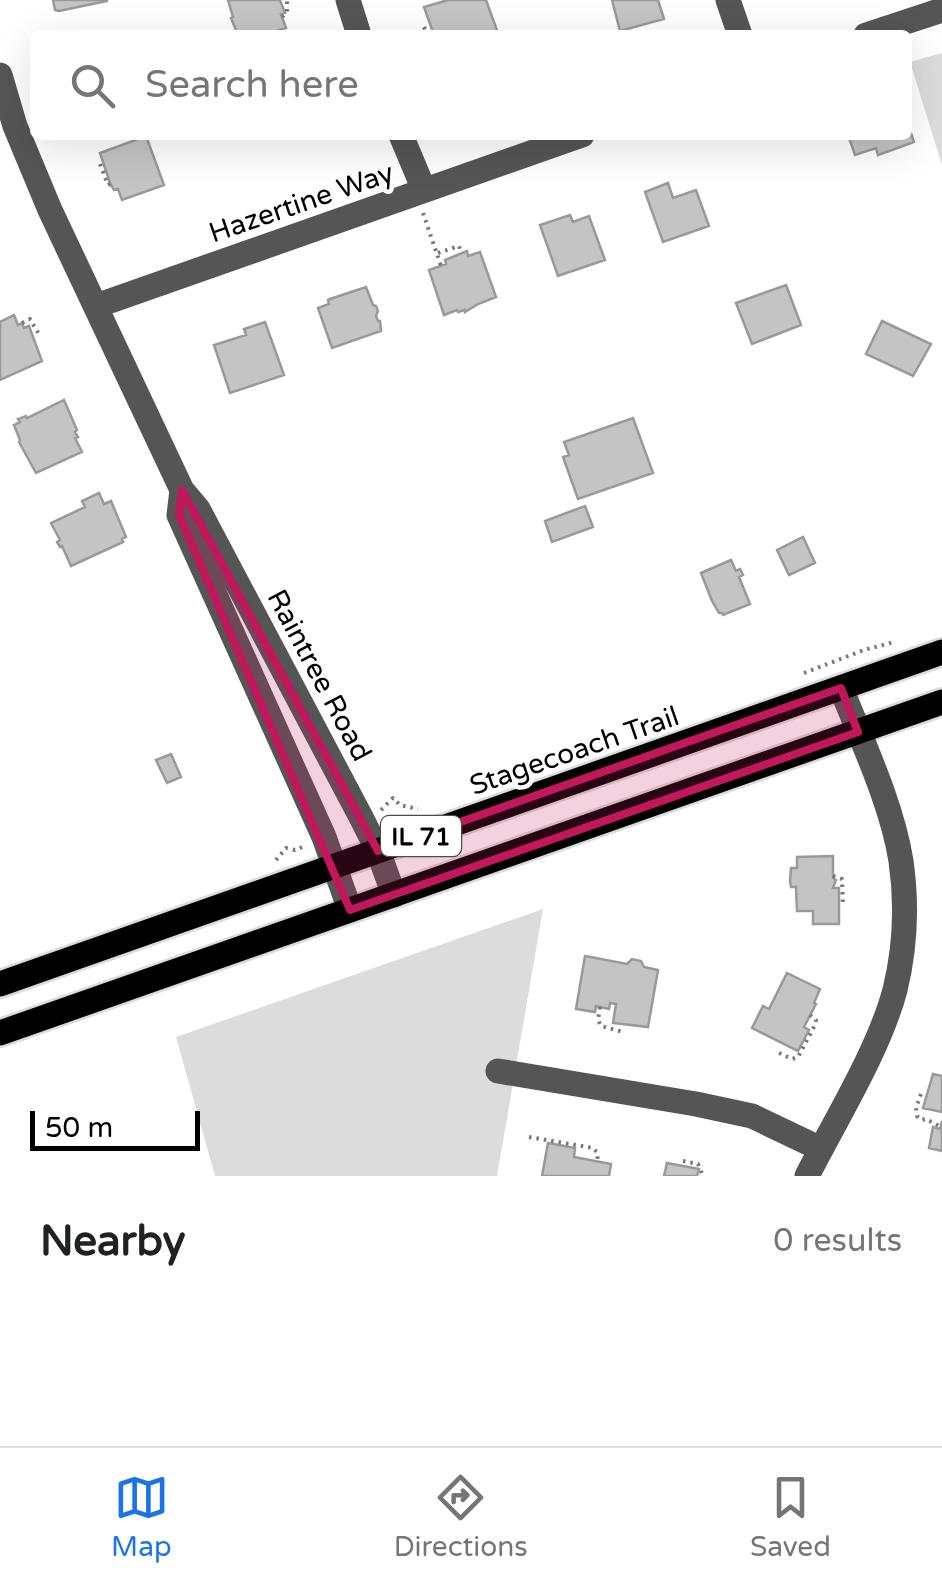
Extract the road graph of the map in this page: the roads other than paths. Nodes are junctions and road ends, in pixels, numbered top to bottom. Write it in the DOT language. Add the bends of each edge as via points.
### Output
graph roads {
  1 [pos="348,0"];
  2 [pos="728,0"];
  3 [pos="942,10"];
  4 [pos="357,30"];
  5 [pos="738,30"];
  6 [pos="881,30"];
  7 [pos="0,75"];
  8 [pos="8,129"];
  9 [pos="403,140"];
  10 [pos="568,140"];
  11 [pos="420,192"];
  12 [pos="96,306"];
  13 [pos="182,490"];
  14 [pos="942,652"];
  15 [pos="841,688"];
  16 [pos="942,702"];
  17 [pos="858,732"];
  18 [pos="378,851"];
  19 [pos="334,866"];
  20 [pos="394,895"];
  21 [pos="350,910"];
  22 [pos="0,984"];
  23 [pos="0,1033"];
  24 [pos="498,1071"];
  25 [pos="821,1150"];
  26 [pos="808,1176"];
  1 -- 4 [label="street"];
  2 -- 5 [label="street"];
  3 -- 6 [label="street"];
  7 -- 8 [label="street, Raintree Road"];
  8 -- 12 [label="street, Raintree Road"];
  9 -- 11 [label="street"];
  10 -- 11 [label="street, Hazertine Way"];
  11 -- 12 [label="street, Hazertine Way"];
  12 -- 13 [label="street, Raintree Road"];
  13 -- 18 [label="street, Raintree Road"];
  13 -- 19 [label="street, Raintree Road" via="180,515"];
  14 -- 15 [label="main road, Stagecoach Trail / IL 71"];
  15 -- 17 [label="street"];
  15 -- 18 [label="main road, Stagecoach Trail / IL 71"];
  16 -- 17 [label="main road, IL 71"];
  17 -- 20 [label="main road, IL 71"];
  17 -- 25 [label="street" via="893,827 905,912 894,992"];
  18 -- 19 [label="main road, Stagecoach Trail / IL 71"];
  18 -- 20 [label="street, Raintree Road"];
  19 -- 21 [label="street, Raintree Road"];
  19 -- 22 [label="main road, Stagecoach Trail / IL 71"];
  20 -- 21 [label="main road, IL 71"];
  21 -- 23 [label="main road, IL 71"];
  24 -- 25 [label="street" via="752,1116"];
  25 -- 26 [label="street"];
}
